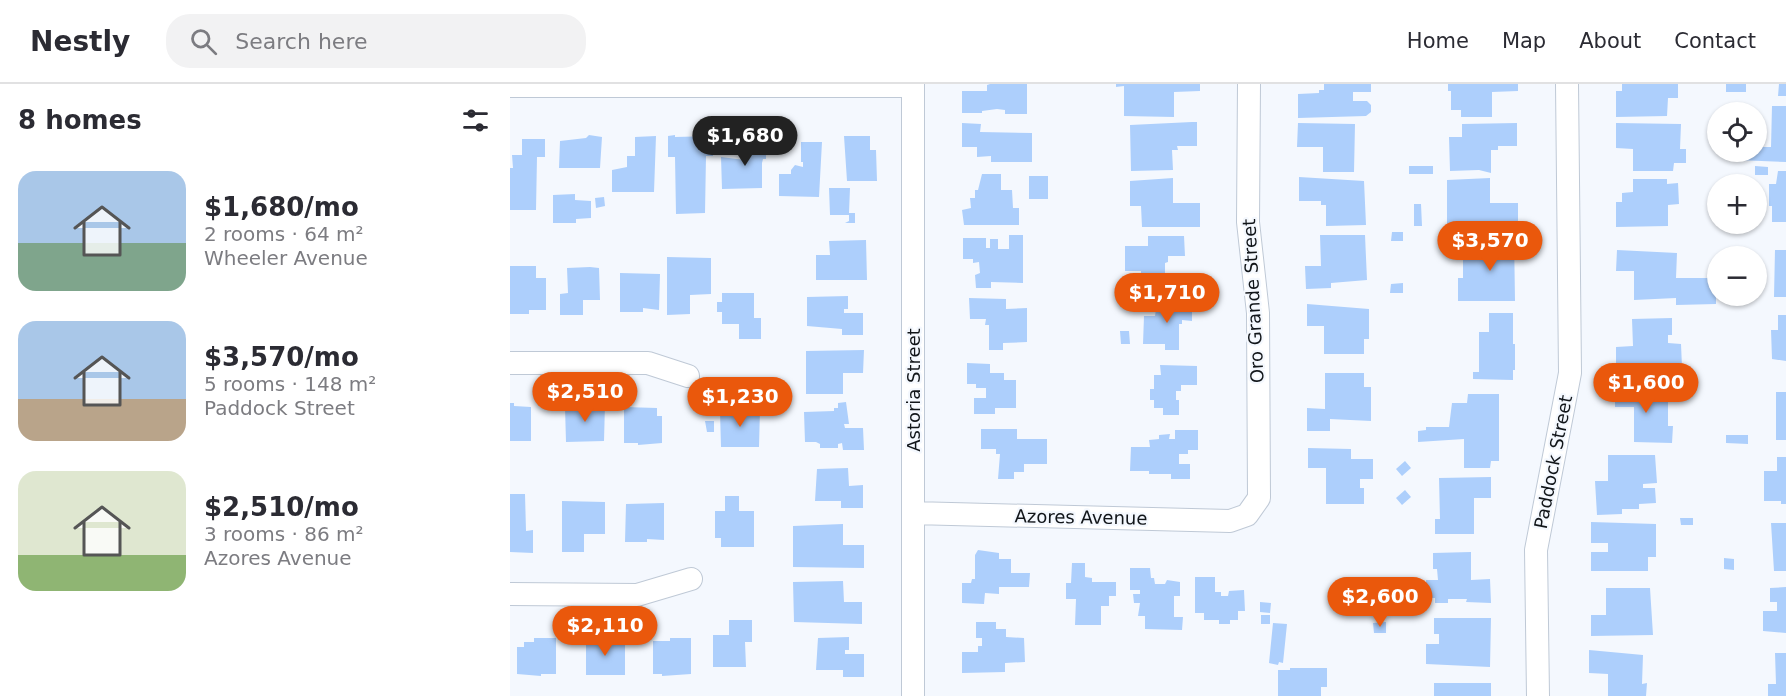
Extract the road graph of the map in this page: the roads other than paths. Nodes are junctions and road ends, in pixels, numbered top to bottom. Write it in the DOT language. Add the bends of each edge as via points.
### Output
graph roads {
  1 [pos="1249,84"];
  2 [pos="1567,84"];
  3 [pos="913,85"];
  4 [pos="510,86"];
  5 [pos="510,363"];
  6 [pos="688,376"];
  7 [pos="913,513"];
  8 [pos="1248,515"];
  9 [pos="691,579"];
  10 [pos="510,594"];
  11 [pos="913,696"];
  12 [pos="1538,696"];
  1 -- 8 [label="street, Oro Grande Street" via="1248,222 1258,313 1259,498"];
  2 -- 12 [label="street, Paddock Street" via="1570,373 1536,550"];
  3 -- 4 [label="street"];
  3 -- 7 [label="street, Astoria Street"];
  5 -- 6 [label="street" via="648,363"];
  7 -- 8 [label="street, Azores Avenue" via="1230,521"];
  7 -- 11 [label="street, Astoria Street"];
  9 -- 10 [label="street" via="637,595"];
}
